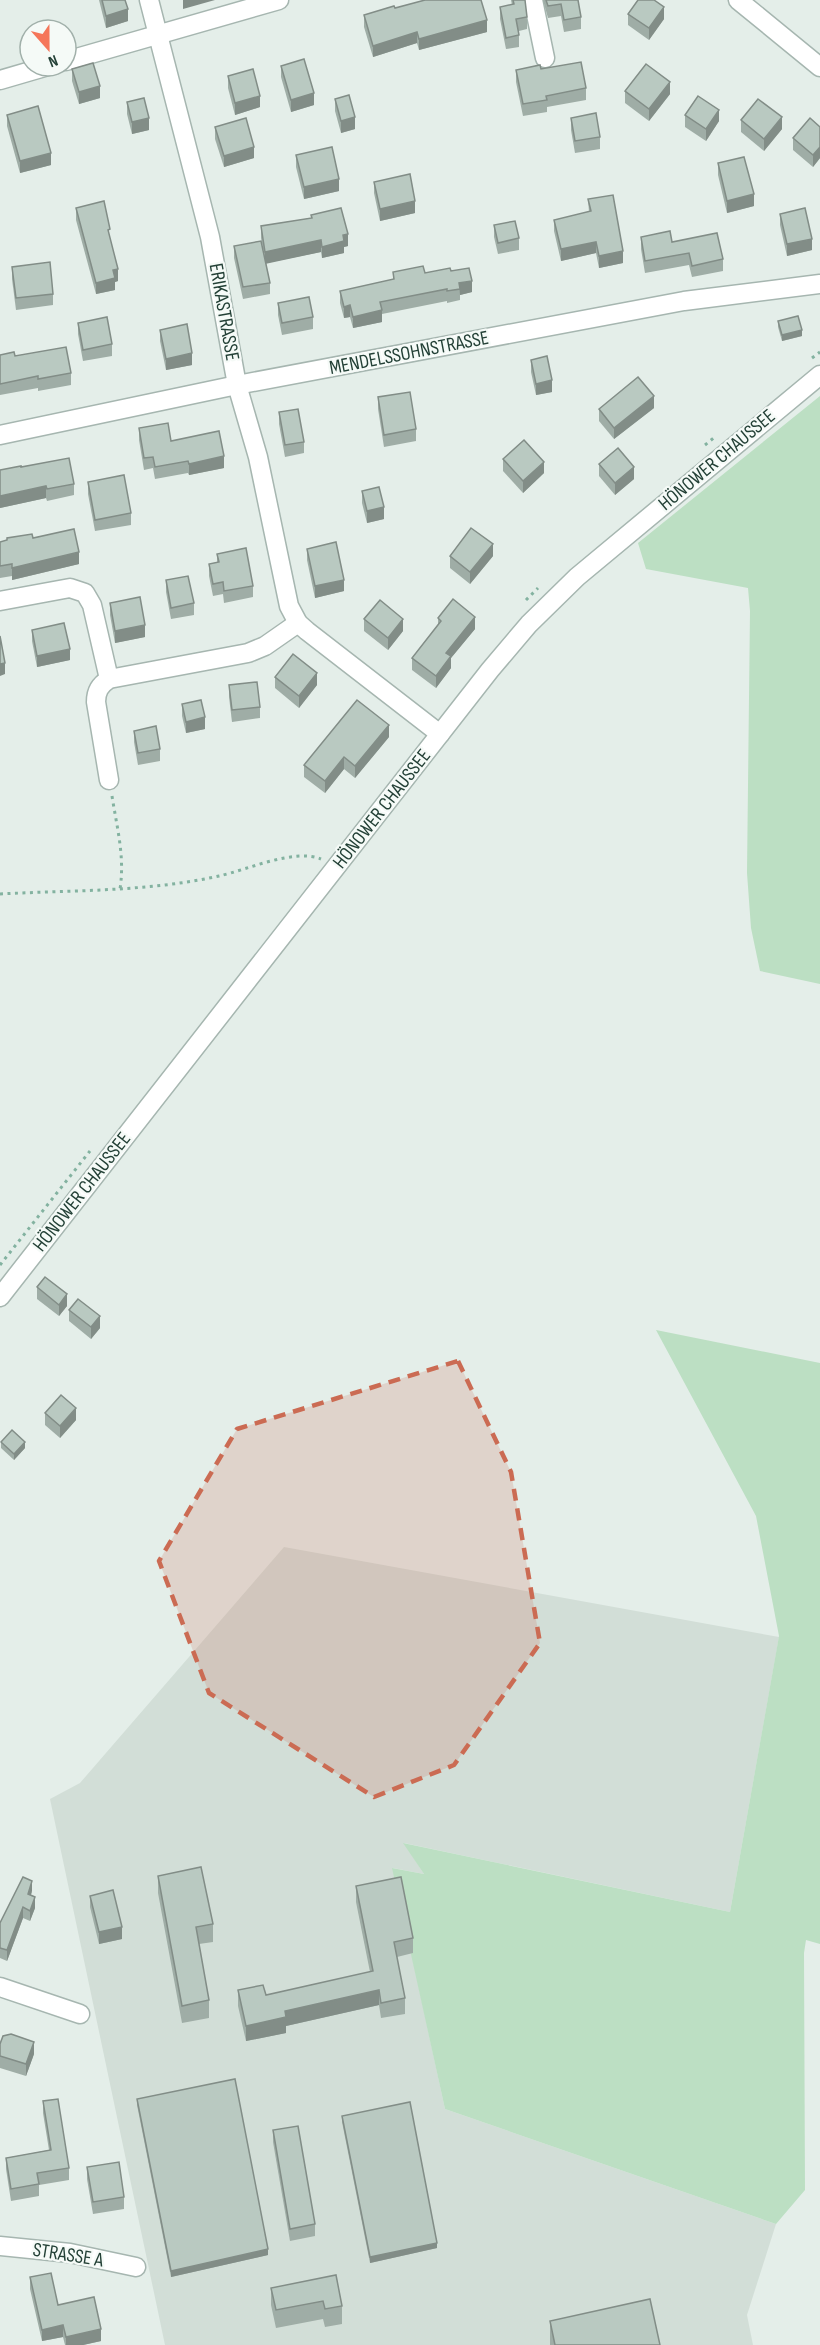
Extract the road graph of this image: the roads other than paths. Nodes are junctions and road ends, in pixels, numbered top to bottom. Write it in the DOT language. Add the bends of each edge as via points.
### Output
graph roads {
  1 [pos="149,0"];
  2 [pos="279,0"];
  3 [pos="533,0"];
  4 [pos="738,0"];
  5 [pos="158,35"];
  6 [pos="78,58"];
  7 [pos="545,58"];
  8 [pos="820,67"];
  9 [pos="18,75"];
  10 [pos="0,80"];
  11 [pos="820,284"];
  12 [pos="820,375"];
  13 [pos="237,385"];
  14 [pos="0,435"];
  15 [pos="0,601"];
  16 [pos="298,623"];
  17 [pos="109,679"];
  18 [pos="440,734"];
  19 [pos="109,780"];
  20 [pos="0,1297"];
  21 [pos="0,1987"];
  22 [pos="80,2014"];
  23 [pos="0,2246"];
  24 [pos="135,2267"];
  1 -- 5 [label="street, ERIKASTRASSE"];
  2 -- 5 [label="street"];
  3 -- 7 [label="street"];
  4 -- 8 [label="street"];
  5 -- 6 [label="street"];
  5 -- 13 [label="street, ERIKASTRASSE" via="210,237"];
  9 -- 10 [label="street"];
  11 -- 13 [label="street, MENDELSSOHNSTRASSE" via="684,301"];
  12 -- 18 [label="street, HÖNOWER CHAUSSEE" via="577,577 529,624"];
  13 -- 14 [label="street, MENDELSSOHNSTRASSE"];
  13 -- 16 [label="street, ERIKASTRASSE" via="258,457 283,584"];
  15 -- 17 [label="street" via="70,588 85,593 92,605"];
  16 -- 17 [label="street" via="248,653"];
  16 -- 18 [label="street, ERIKASTRASSE"];
  17 -- 19 [label="street" via="96,696"];
  18 -- 20 [label="street, HÖNOWER CHAUSSEE"];
  21 -- 22 [label="street"];
  23 -- 24 [label="street, STRASSE A" via="70,2253"];
}
